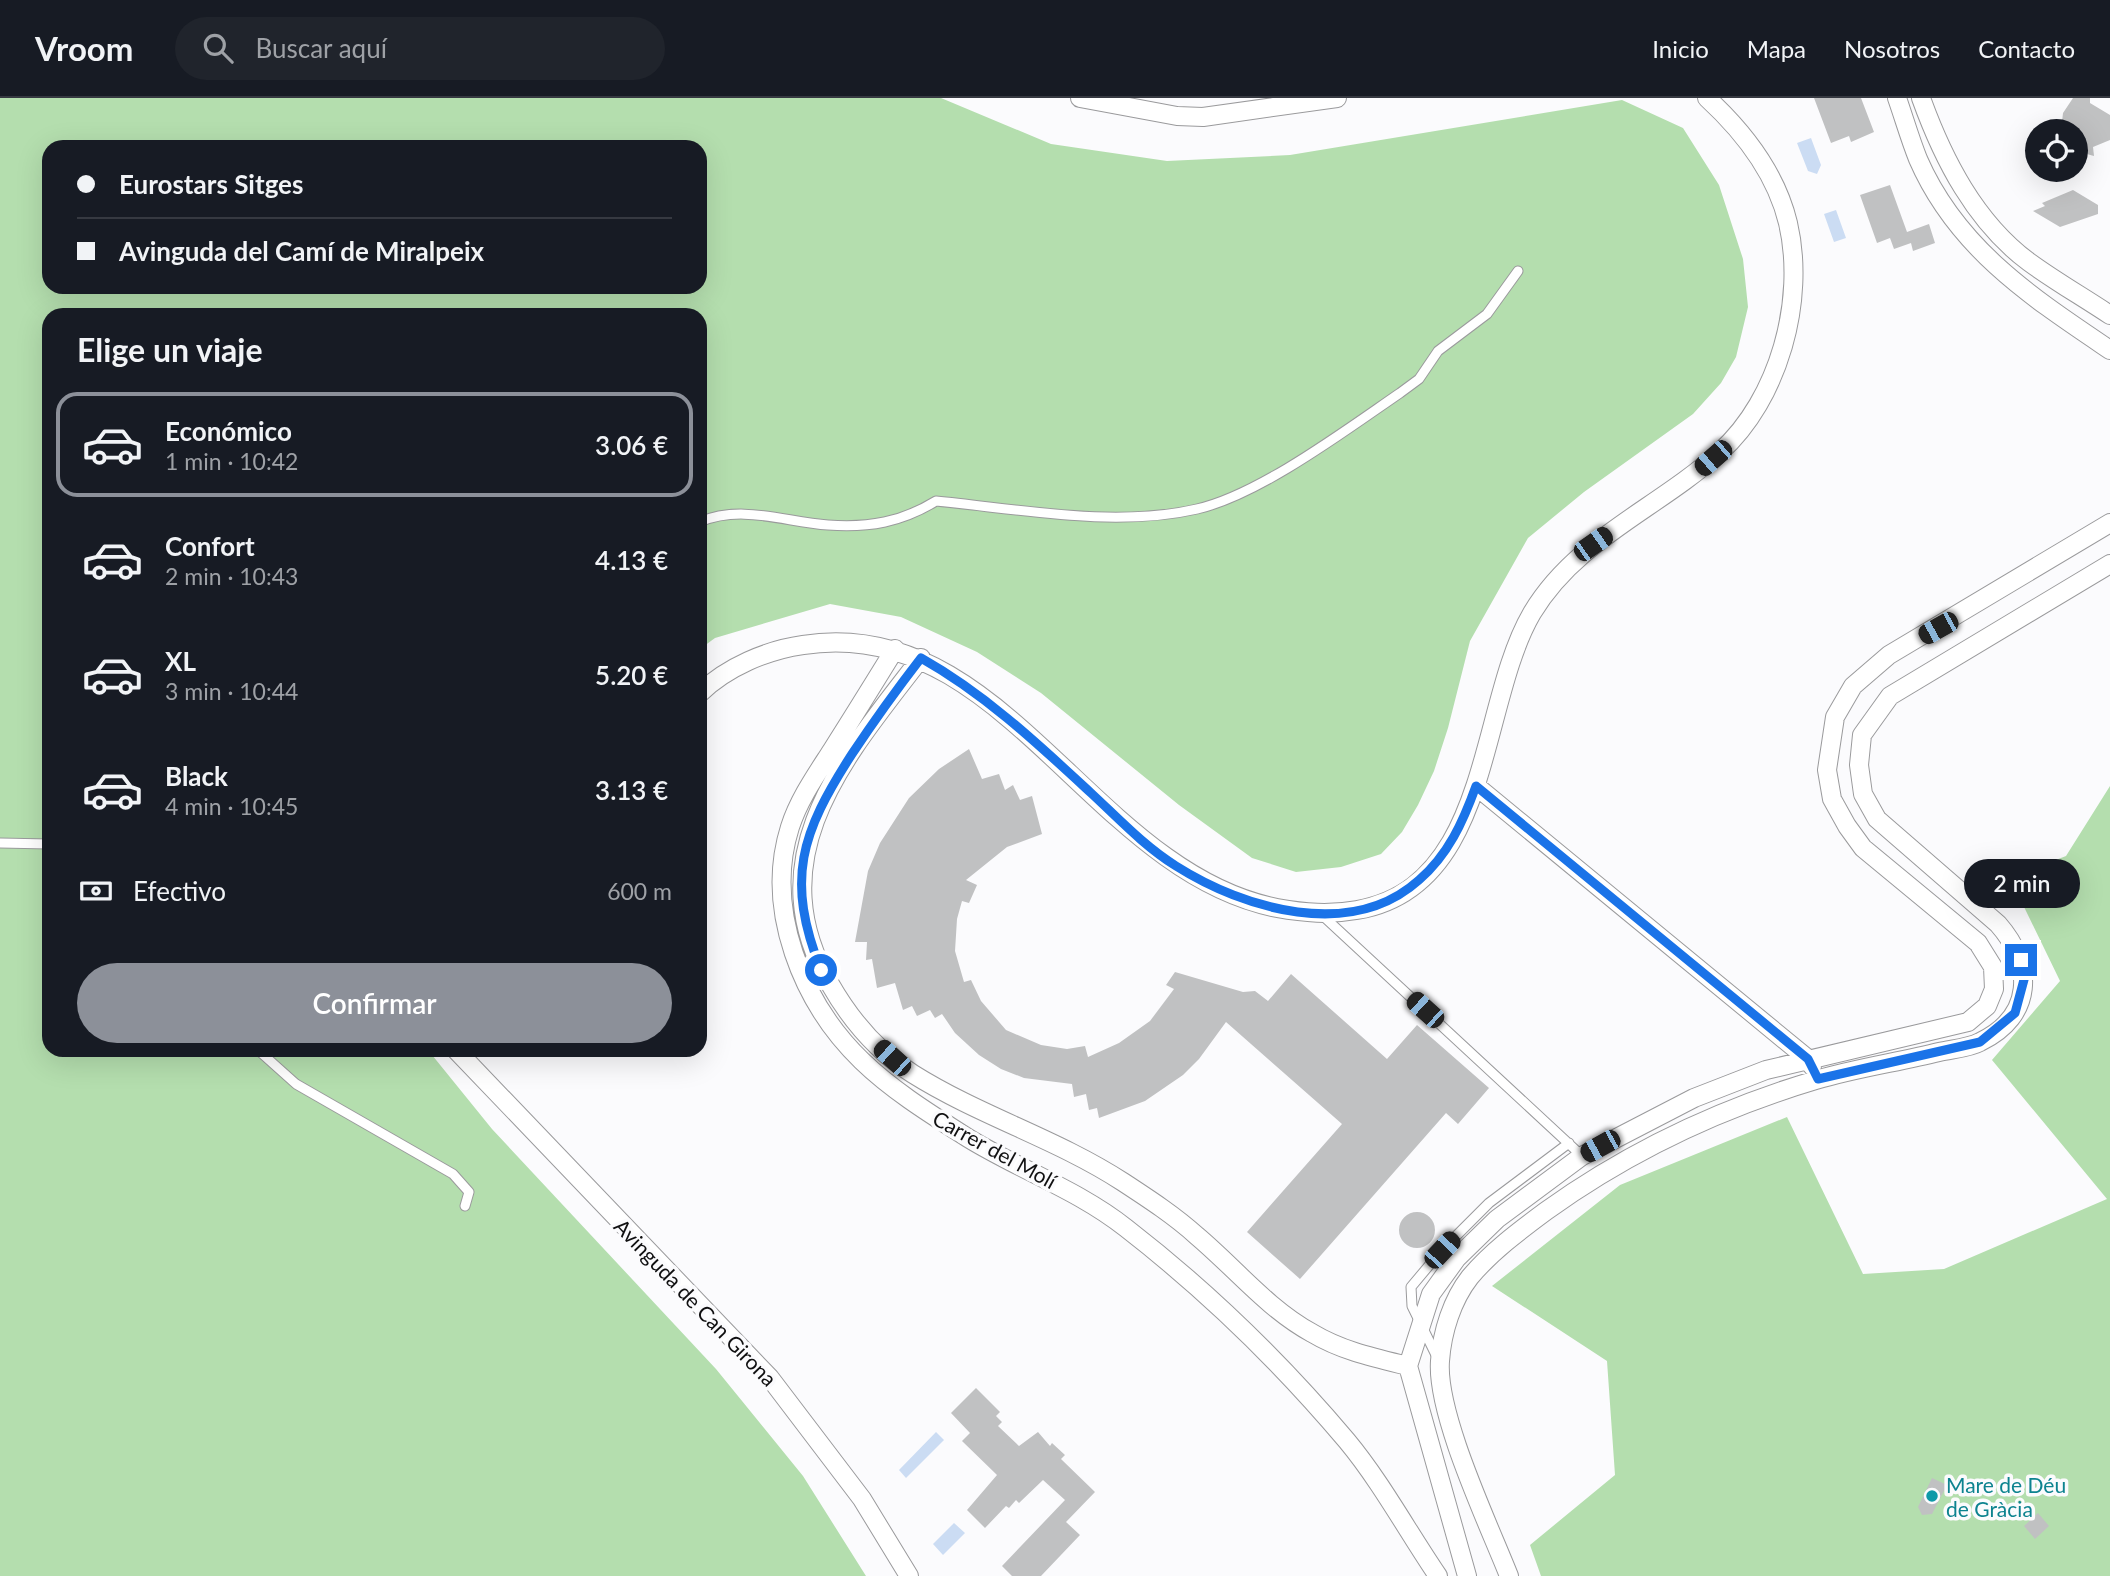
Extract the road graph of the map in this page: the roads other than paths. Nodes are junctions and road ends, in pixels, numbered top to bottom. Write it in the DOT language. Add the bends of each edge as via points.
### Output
graph roads {
  1 [pos="1080,98"];
  2 [pos="1336,98"];
  3 [pos="1707,98"];
  4 [pos="1897,98"];
  5 [pos="1921,98"];
  6 [pos="1105,101"];
  7 [pos="1518,271"];
  8 [pos="2110,315"];
  9 [pos="2110,350"];
  10 [pos="707,519"];
  11 [pos="2110,523"];
  12 [pos="2110,564"];
  13 [pos="895,649"];
  14 [pos="921,658"];
  15 [pos="707,688"];
  16 [pos="1476,786"];
  17 [pos="0,843"];
  18 [pos="42,844"];
  19 [pos="1321,914"];
  20 [pos="266,1057"];
  21 [pos="463,1057"];
  22 [pos="1808,1059"];
  23 [pos="1818,1079"];
  24 [pos="1569,1143"];
  25 [pos="1582,1156"];
  26 [pos="465,1206"];
  27 [pos="1421,1320"];
  28 [pos="1440,1363"];
  29 [pos="1408,1366"];
  30 [pos="909,1576"];
  31 [pos="1438,1576"];
  32 [pos="1467,1576"];
  33 [pos="1509,1576"];
  1 -- 6 [label="street"];
  2 -- 6 [label="street" via="1203,117"];
  3 -- 16 [label="street" via="1747,139 1788,225 1793,274 1790,317 1781,351 1756,406 1725,447 1673,490 1593,544 1550,584 1520,635"];
  4 -- 9 [label="street" via="1919,160 1944,207 1994,267"];
  5 -- 8 [label="street" via="1937,141 1990,224 2027,261"];
  7 -- 10 [label="lane" via="1487,314 1438,351 1419,379 1400,394 1241,494 1197,509 1129,519 936,501 910,517 876,523 829,525 748,513"];
  11 -- 22 [label="street" via="1889,655 1853,686 1841,704 1827,770 1832,799 1847,827 1863,848 1978,943 1993,967 1994,989 1987,1006 1968,1022"];
  12 -- 23 [label="street" via="1890,696 1862,736 1863,794 1877,819 2013,941 2025,976 2015,1013 1980,1042"];
  13 -- 14 [label="street"];
  13 -- 15 [label="street" via="839,642 793,646 743,664"];
  13 -- 31 [label="street, Carrer del Molí" via="801,800 780,870 784,922 803,975 831,1026 862,1061 918,1105 1125,1226 1195,1287 1349,1443"];
  14 -- 19 [label="street" via="981,695 1174,865 1243,898"];
  14 -- 29 [label="street, Carrer del Molí" via="823,799 807,837 801,868 803,911 821,970 839,999 861,1030 913,1074 1108,1172 1195,1234 1284,1316 1342,1348"];
  16 -- 19 [label="street" via="1452,840 1419,880 1376,906"];
  16 -- 22 [label="street"];
  17 -- 18 [label="lane"];
  19 -- 24 [label="lane"];
  20 -- 26 [label="lane" via="296,1084 453,1174 469,1192"];
  21 -- 30 [label="street, Avinguda de Can Girona" via="770,1378 862,1499"];
  22 -- 23 [label="street"];
  22 -- 25 [label="street" via="1694,1098"];
  23 -- 28 [label="street" via="1724,1112 1654,1144 1568,1195 1525,1227 1469,1279 1450,1314"];
  24 -- 25 [label="lane"];
  24 -- 27 [label="lane" via="1489,1203 1411,1287 1409,1295"];
  25 -- 27 [label="street" via="1474,1239 1443,1275"];
  27 -- 28 [label="lane"];
  27 -- 29 [label="street"];
  28 -- 33 [label="street" via="1444,1403"];
  29 -- 32 [label="street"];
}
